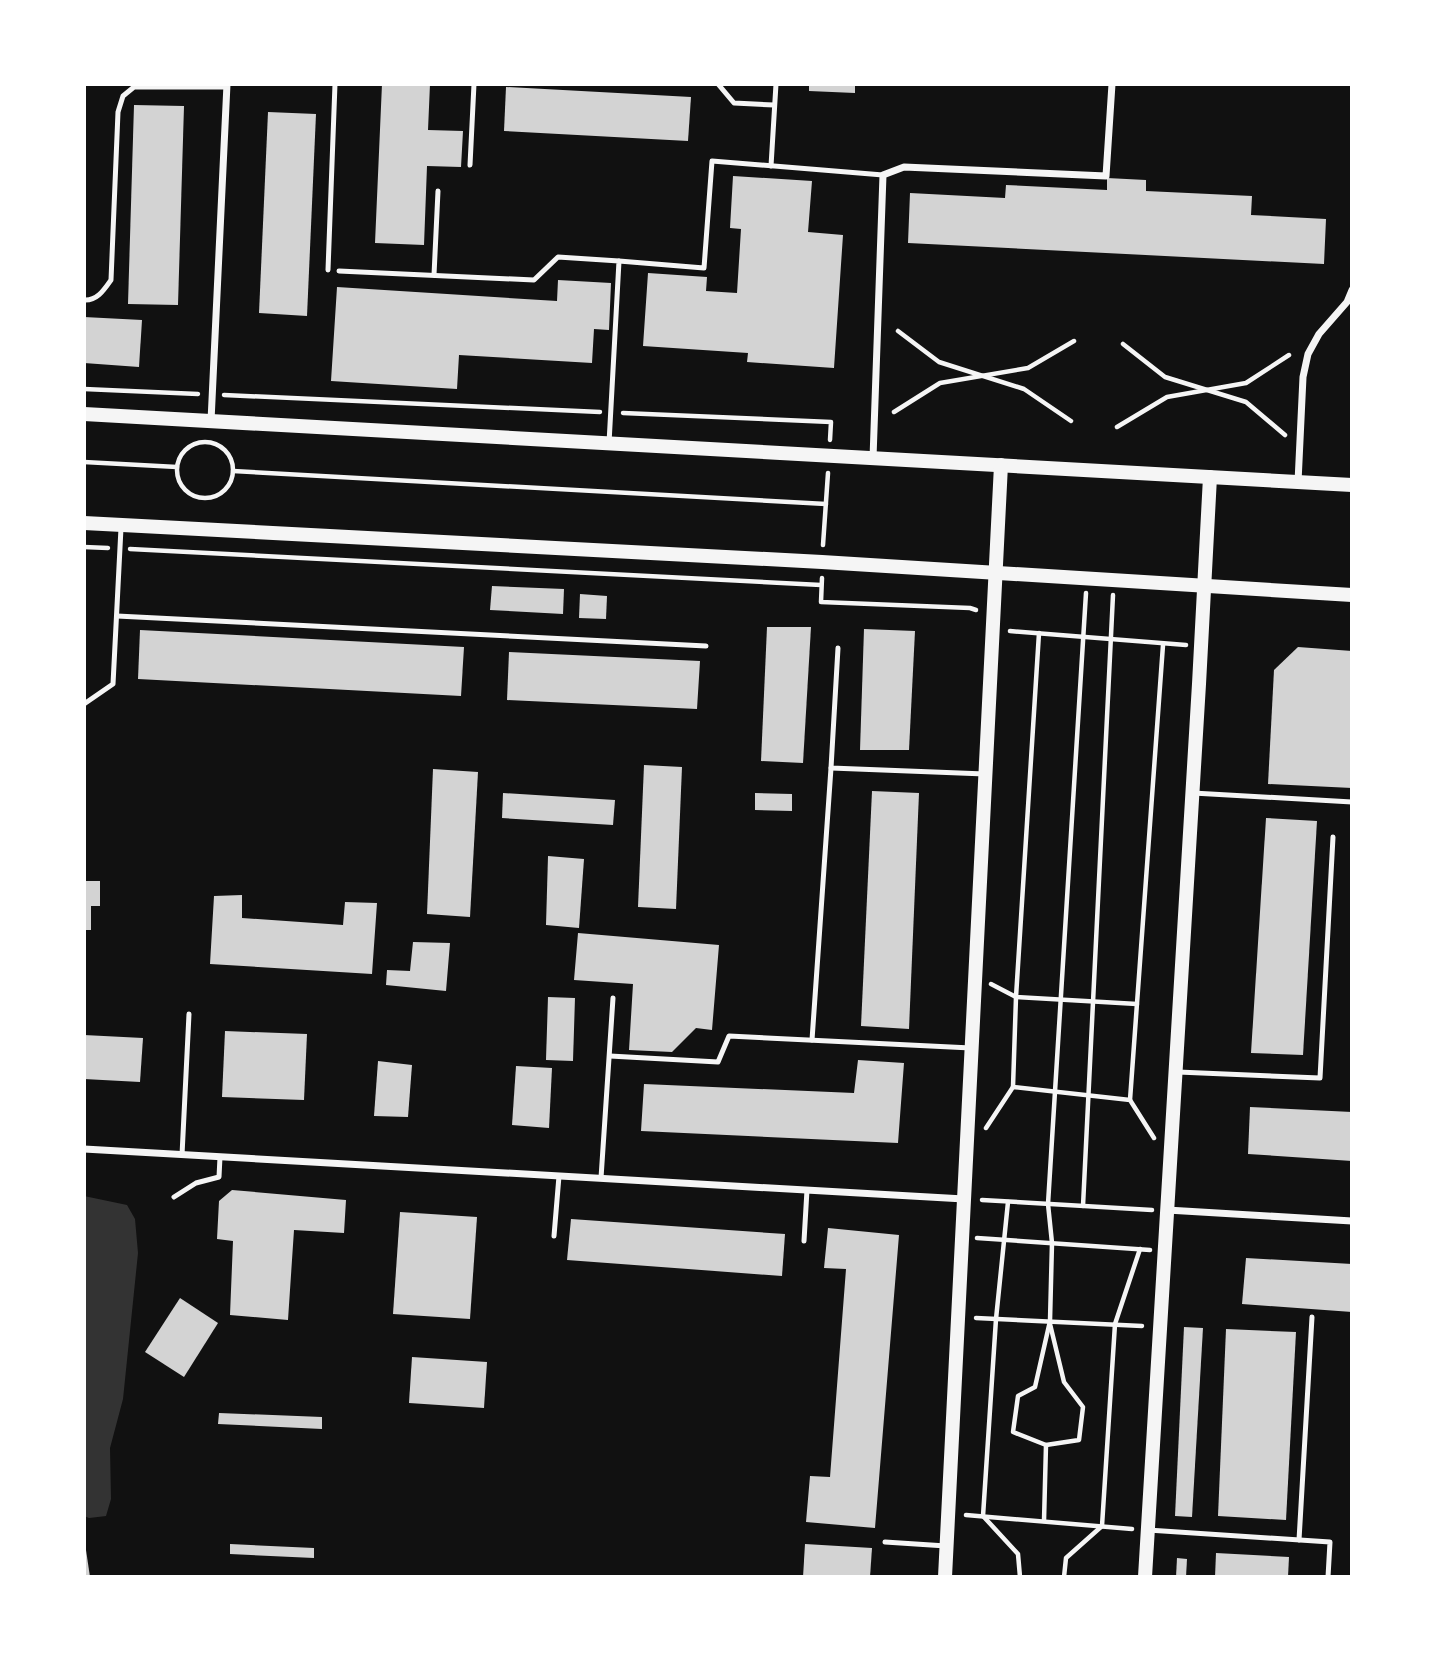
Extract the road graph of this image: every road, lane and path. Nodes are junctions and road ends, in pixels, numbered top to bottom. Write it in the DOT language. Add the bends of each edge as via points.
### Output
graph roads {
  1 [pos="335,84"];
  2 [pos="474,84"];
  3 [pos="718,84"];
  4 [pos="776,84"];
  5 [pos="1112,84"];
  6 [pos="227,86"];
  7 [pos="775,105"];
  8 [pos="470,165"];
  9 [pos="771,166"];
  10 [pos="883,175"];
  11 [pos="438,191"];
  12 [pos="619,261"];
  13 [pos="327,270"];
  14 [pos="339,271"];
  15 [pos="434,275"];
  16 [pos="1352,290"];
  17 [pos="84,300"];
  18 [pos="898,331"];
  19 [pos="1074,341"];
  20 [pos="1123,344"];
  21 [pos="1289,355"];
  22 [pos="983,376"];
  23 [pos="1206,389"];
  24 [pos="894,412"];
  25 [pos="84,414"];
  26 [pos="211,421"];
  27 [pos="1071,421"];
  28 [pos="1117,427"];
  29 [pos="1285,435"];
  30 [pos="609,443"];
  31 [pos="873,458"];
  32 [pos="84,462"];
  33 [pos="1001,465"];
  34 [pos="177,467"];
  35 [pos="233,471"];
  36 [pos="1210,477"];
  37 [pos="1298,482"];
  38 [pos="1352,485"];
  39 [pos="826,504"];
  40 [pos="84,523"];
  41 [pos="121,525"];
  42 [pos="84,547"];
  43 [pos="120,549"];
  44 [pos="996,573"];
  45 [pos="1087,578"];
  46 [pos="1114,580"];
  47 [pos="821,585"];
  48 [pos="1203,585"];
  49 [pos="1352,595"];
  50 [pos="117,616"];
  51 [pos="993,630"];
  52 [pos="1039,633"];
  53 [pos="1084,637"];
  54 [pos="1111,639"];
  55 [pos="1163,645"];
  56 [pos="706,646"];
  57 [pos="1201,646"];
  58 [pos="838,648"];
  59 [pos="84,704"];
  60 [pos="831,768"];
  61 [pos="985,774"];
  62 [pos="1193,793"];
  63 [pos="1352,802"];
  64 [pos="1334,837"];
  65 [pos="975,975"];
  66 [pos="1016,997"];
  67 [pos="613,998"];
  68 [pos="1061,1000"];
  69 [pos="1093,1002"];
  70 [pos="1137,1004"];
  71 [pos="188,1014"];
  72 [pos="812,1040"];
  73 [pos="971,1048"];
  74 [pos="610,1056"];
  75 [pos="1175,1072"];
  76 [pos="1013,1087"];
  77 [pos="1055,1092"];
  78 [pos="1088,1096"];
  79 [pos="1130,1100"];
  80 [pos="84,1149"];
  81 [pos="182,1155"];
  82 [pos="220,1157"];
  83 [pos="966,1158"];
  84 [pos="1170,1163"];
  85 [pos="559,1176"];
  86 [pos="601,1178"];
  87 [pos="807,1190"];
  88 [pos="174,1197"];
  89 [pos="964,1199"];
  90 [pos="1008,1202"];
  91 [pos="1048,1203"];
  92 [pos="1083,1206"];
  93 [pos="1167,1210"];
  94 [pos="1352,1221"];
  95 [pos="554,1236"];
  96 [pos="962,1237"];
  97 [pos="1004,1240"];
  98 [pos="804,1241"];
  99 [pos="1052,1243"];
  100 [pos="1140,1250"];
  101 [pos="1164,1251"];
  102 [pos="958,1317"];
  103 [pos="1312,1317"];
  104 [pos="996,1319"];
  105 [pos="1050,1321"];
  106 [pos="1115,1324"];
  107 [pos="1160,1326"];
  108 [pos="1046,1445"];
  109 [pos="948,1513"];
  110 [pos="983,1516"];
  111 [pos="1044,1521"];
  112 [pos="1102,1526"];
  113 [pos="1148,1530"];
  114 [pos="1299,1540"];
  115 [pos="885,1542"];
  116 [pos="946,1546"];
  117 [pos="944,1577"];
  118 [pos="1020,1577"];
  119 [pos="1064,1577"];
  120 [pos="1145,1577"];
  121 [pos="1328,1577"];
  1 -- 13 [label="lane"];
  2 -- 8 [label="lane"];
  3 -- 7 [label="lane" via="734,103"];
  4 -- 7 [label="lane"];
  5 -- 10 [label="street" via="1106,176 904,167"];
  6 -- 17 [label="lane" via="134,87 123,96 118,112 111,279 102,293"];
  6 -- 26 [label="street"];
  7 -- 9 [label="lane"];
  9 -- 10 [label="lane"];
  9 -- 12 [label="lane" via="712,161 704,268"];
  10 -- 31 [label="street"];
  11 -- 15 [label="lane"];
  12 -- 15 [label="lane" via="558,257 534,280"];
  12 -- 30 [label="lane"];
  14 -- 15 [label="lane"];
  16 -- 37 [label="street" via="1308,354"];
  18 -- 22 [label="path" via="939,362"];
  19 -- 22 [label="path" via="1028,368"];
  20 -- 23 [label="path" via="1165,377"];
  21 -- 23 [label="path" via="1246,383"];
  22 -- 24 [label="path" via="940,383"];
  22 -- 27 [label="path" via="1024,390"];
  23 -- 28 [label="path" via="1167,397"];
  23 -- 29 [label="path" via="1246,402"];
  25 -- 26 [label="main road"];
  26 -- 30 [label="main road"];
  30 -- 31 [label="main road"];
  31 -- 33 [label="main road"];
  32 -- 34 [label="path"];
  33 -- 36 [label="main road"];
  33 -- 44 [label="main road"];
  34 -- 35 [label="path" via="187,447 204,441 227,452"];
  34 -- 35 [label="path" via="183,487 206,498 222,492"];
  35 -- 39 [label="path"];
  36 -- 37 [label="main road"];
  36 -- 48 [label="main road"];
  37 -- 38 [label="main road"];
  40 -- 41 [label="main road"];
  41 -- 43 [label="lane"];
  41 -- 44 [label="main road"];
  42 -- 43 [label="path"];
  43 -- 47 [label="path"];
  43 -- 50 [label="lane"];
  44 -- 45 [label="main road"];
  44 -- 51 [label="main road"];
  45 -- 46 [label="main road"];
  45 -- 53 [label="path"];
  46 -- 48 [label="main road"];
  46 -- 54 [label="path"];
  48 -- 49 [label="main road"];
  48 -- 57 [label="main road"];
  50 -- 56 [label="lane"];
  50 -- 59 [label="lane" via="113,684"];
  51 -- 52 [label="path"];
  51 -- 61 [label="main road"];
  52 -- 53 [label="path"];
  52 -- 66 [label="path"];
  53 -- 54 [label="path"];
  53 -- 68 [label="path"];
  54 -- 55 [label="path"];
  54 -- 69 [label="path"];
  55 -- 57 [label="path"];
  55 -- 70 [label="path"];
  57 -- 62 [label="main road"];
  58 -- 60 [label="lane"];
  60 -- 61 [label="lane"];
  60 -- 72 [label="lane"];
  61 -- 65 [label="main road"];
  62 -- 63 [label="lane"];
  62 -- 75 [label="main road"];
  64 -- 75 [label="lane" via="1320,1079"];
  65 -- 66 [label="path"];
  65 -- 73 [label="main road"];
  66 -- 68 [label="path"];
  66 -- 76 [label="path"];
  67 -- 74 [label="lane"];
  68 -- 69 [label="path"];
  68 -- 77 [label="path"];
  69 -- 70 [label="path"];
  69 -- 78 [label="path"];
  70 -- 79 [label="path"];
  71 -- 81 [label="lane"];
  72 -- 73 [label="lane"];
  72 -- 74 [label="lane" via="729,1036 718,1062"];
  73 -- 83 [label="main road"];
  74 -- 86 [label="lane"];
  75 -- 84 [label="main road"];
  76 -- 77 [label="path"];
  76 -- 83 [label="path"];
  77 -- 78 [label="path"];
  77 -- 91 [label="path"];
  78 -- 79 [label="path"];
  78 -- 92 [label="path"];
  79 -- 84 [label="path"];
  80 -- 81 [label="street"];
  81 -- 82 [label="street"];
  82 -- 85 [label="street"];
  82 -- 88 [label="lane" via="219,1177 196,1183"];
  83 -- 89 [label="main road"];
  84 -- 93 [label="main road"];
  85 -- 86 [label="street"];
  85 -- 95 [label="lane"];
  86 -- 87 [label="street"];
  87 -- 89 [label="street"];
  87 -- 98 [label="lane"];
  89 -- 90 [label="path"];
  89 -- 96 [label="main road"];
  90 -- 91 [label="path"];
  90 -- 97 [label="path"];
  91 -- 92 [label="path"];
  91 -- 99 [label="path"];
  92 -- 93 [label="path"];
  93 -- 94 [label="street"];
  93 -- 101 [label="main road"];
  96 -- 97 [label="path"];
  96 -- 102 [label="main road"];
  97 -- 99 [label="path"];
  97 -- 104 [label="path"];
  99 -- 100 [label="path"];
  99 -- 105 [label="path"];
  100 -- 101 [label="path"];
  100 -- 106 [label="path"];
  101 -- 107 [label="main road"];
  102 -- 104 [label="path"];
  102 -- 109 [label="main road"];
  103 -- 114 [label="lane"];
  104 -- 105 [label="path"];
  104 -- 110 [label="path"];
  105 -- 106 [label="path"];
  105 -- 108 [label="path" via="1035,1387 1018,1396 1013,1432"];
  105 -- 108 [label="path" via="1064,1382 1083,1407 1079,1440"];
  106 -- 107 [label="path"];
  106 -- 112 [label="path"];
  107 -- 113 [label="main road"];
  108 -- 111 [label="path"];
  109 -- 110 [label="path"];
  109 -- 116 [label="main road"];
  110 -- 111 [label="path"];
  110 -- 118 [label="path" via="1018,1554"];
  111 -- 112 [label="path"];
  112 -- 113 [label="path"];
  112 -- 119 [label="path" via="1066,1558"];
  113 -- 114 [label="lane"];
  113 -- 120 [label="main road"];
  114 -- 121 [label="lane" via="1330,1542"];
  115 -- 116 [label="lane"];
  116 -- 117 [label="main road"];
}
